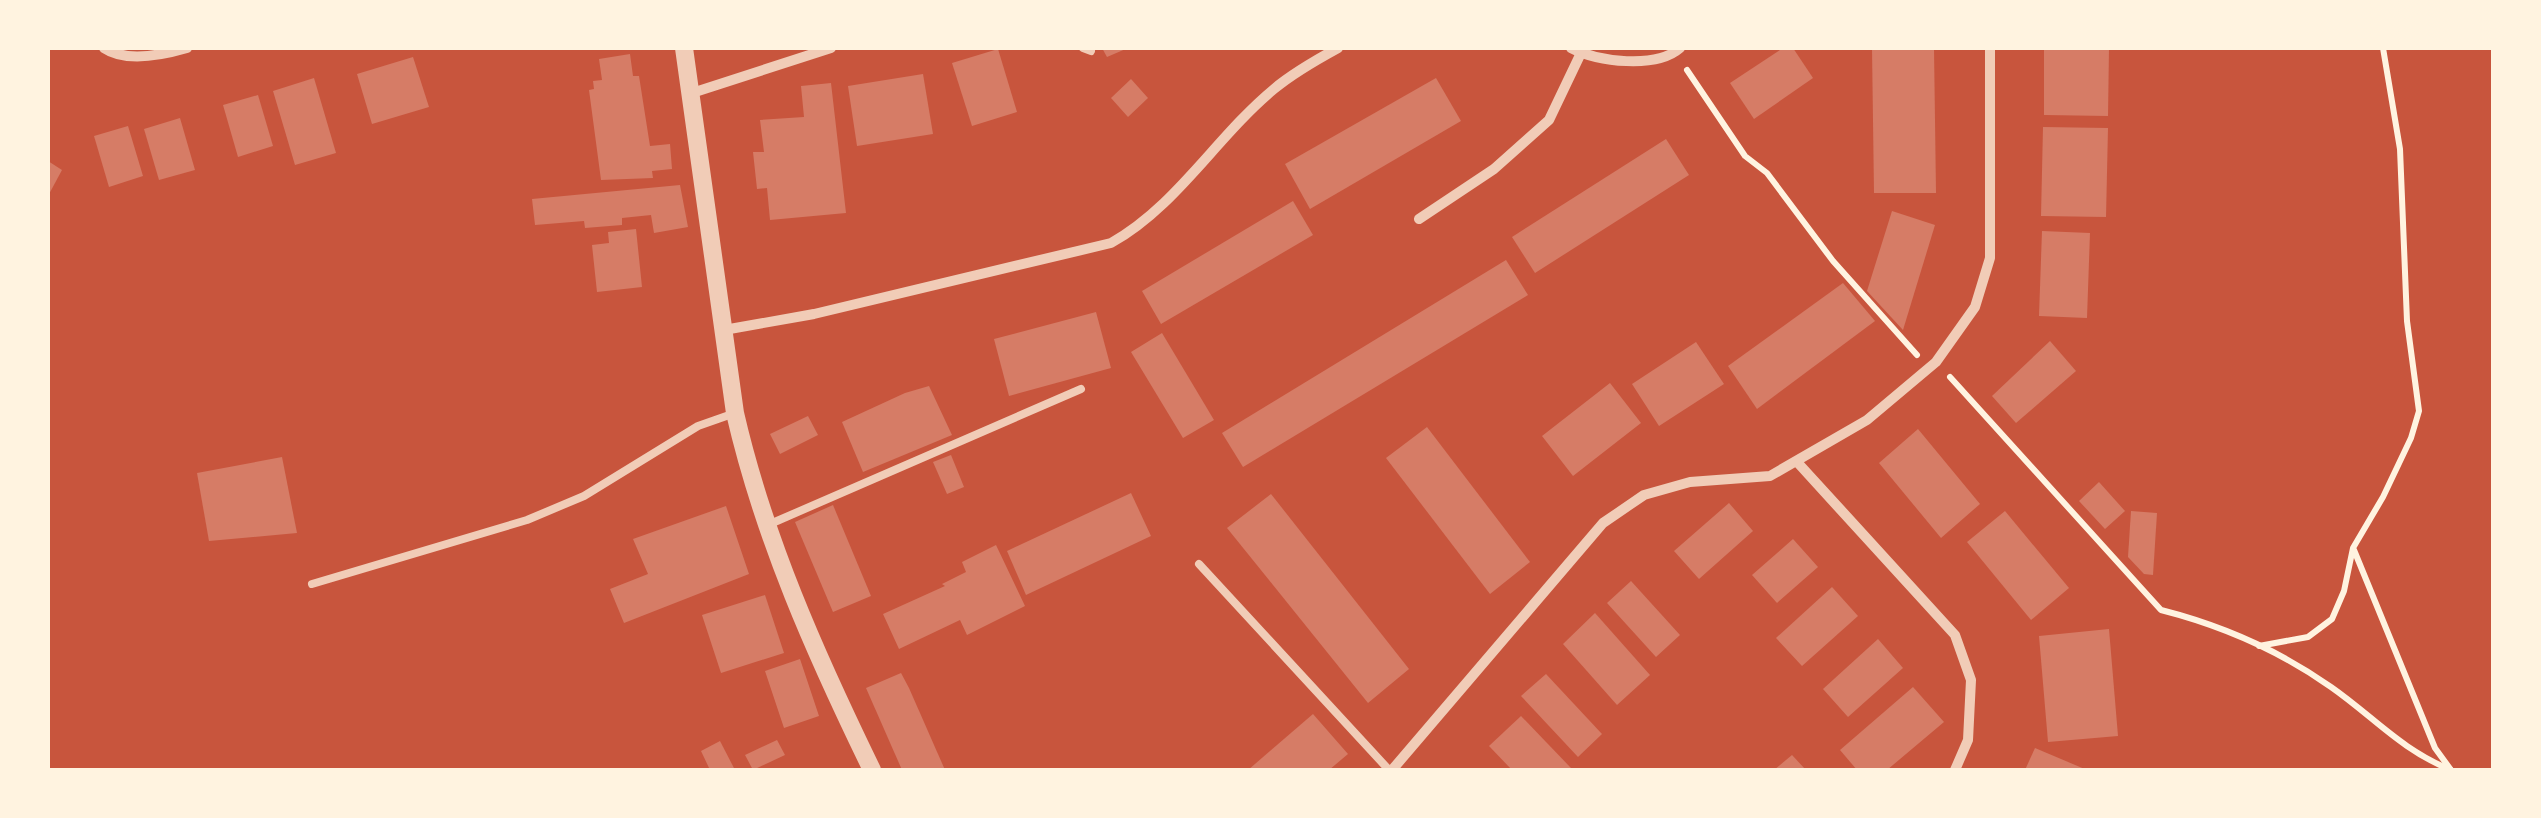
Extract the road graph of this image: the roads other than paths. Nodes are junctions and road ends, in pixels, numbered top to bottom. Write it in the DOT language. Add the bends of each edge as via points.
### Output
graph roads {
  1 [pos="104,48"];
  2 [pos="187,48"];
  3 [pos="684,48"];
  4 [pos="831,48"];
  5 [pos="1338,48"];
  6 [pos="1990,48"];
  7 [pos="1576,50"];
  8 [pos="1677,50"];
  9 [pos="800,52"];
  10 [pos="692,93"];
  11 [pos="1420,219"];
  12 [pos="724,330"];
  13 [pos="1081,389"];
  14 [pos="735,413"];
  15 [pos="1798,463"];
  16 [pos="766,526"];
  17 [pos="1198,564"];
  18 [pos="312,584"];
  19 [pos="872,770"];
  20 [pos="1391,770"];
  21 [pos="1954,770"];
  1 -- 2 [label="street" via="162,56"];
  3 -- 10 [label="street"];
  4 -- 9 [label="street"];
  5 -- 12 [label="street" via="1273,90 1172,195 1111,243"];
  6 -- 15 [label="street" via="1990,258 1975,307 1932,365 1867,420"];
  7 -- 8 [label="street" via="1634,62"];
  7 -- 11 [label="street" via="1549,120 1494,169"];
  9 -- 10 [label="street"];
  10 -- 12 [label="street"];
  12 -- 14 [label="street"];
  13 -- 16 [label="lane"];
  14 -- 16 [label="street"];
  14 -- 18 [label="lane" via="698,426 570,502 526,520"];
  15 -- 20 [label="street" via="1770,476 1690,482 1644,495 1603,523"];
  15 -- 21 [label="street" via="1955,635 1971,680 1968,740"];
  16 -- 19 [label="street" via="809,638"];
  17 -- 20 [label="lane"];
}
